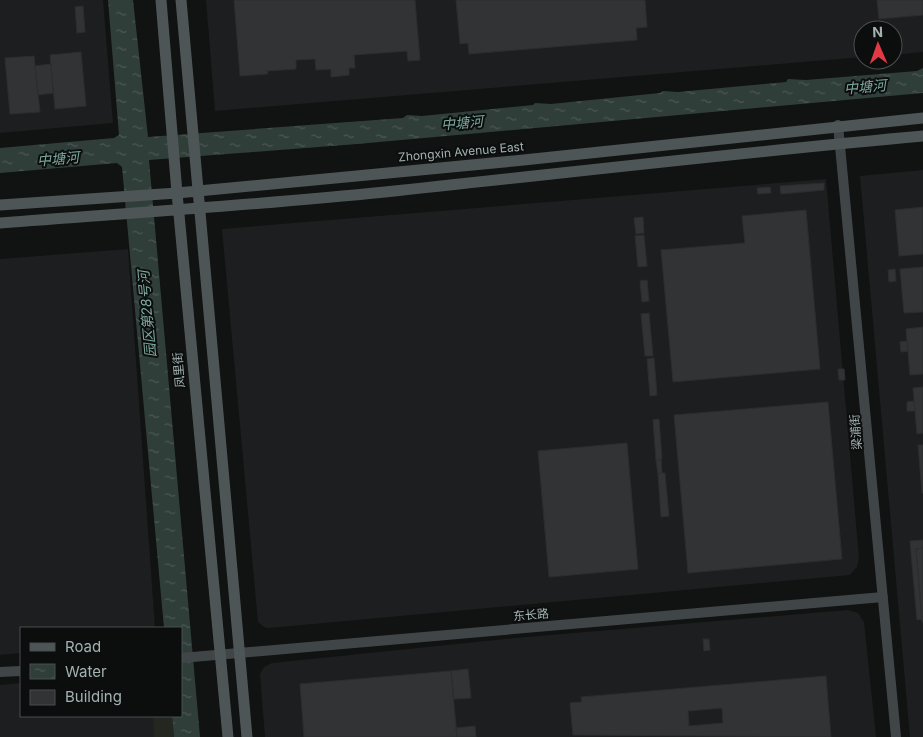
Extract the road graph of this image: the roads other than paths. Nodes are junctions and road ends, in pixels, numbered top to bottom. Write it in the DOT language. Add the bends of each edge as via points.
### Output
graph roads {
  1 [pos="161,0"];
  2 [pos="181,0"];
  3 [pos="923,118"];
  4 [pos="838,125"];
  5 [pos="923,136"];
  6 [pos="840,143"];
  7 [pos="198,190"];
  8 [pos="176,193"];
  9 [pos="0,206"];
  10 [pos="199,209"];
  11 [pos="179,211"];
  12 [pos="0,224"];
  13 [pos="883,597"];
  14 [pos="240,653"];
  15 [pos="220,655"];
  16 [pos="182,658"];
  17 [pos="20,671"];
  18 [pos="0,672"];
  19 [pos="228,737"];
  20 [pos="247,737"];
  21 [pos="896,737"];
  1 -- 8 [label="main road, 凤里街"];
  2 -- 7 [label="main road"];
  3 -- 4 [label="main road, Zhongxin Avenue East"];
  4 -- 6 [label="street, 梁浦街"];
  4 -- 7 [label="main road, Zhongxin Avenue East" via="514,161"];
  5 -- 6 [label="main road"];
  6 -- 10 [label="main road"];
  6 -- 13 [label="street, 梁浦街"];
  7 -- 8 [label="main road, Zhongxin Avenue East"];
  7 -- 10 [label="main road"];
  8 -- 9 [label="main road, Zhongxin Avenue East"];
  8 -- 11 [label="main road, 凤里街"];
  10 -- 11 [label="main road"];
  10 -- 14 [label="main road"];
  11 -- 12 [label="main road"];
  11 -- 15 [label="main road, 凤里街"];
  13 -- 14 [label="street, 东长路"];
  13 -- 21 [label="street, 梁浦街"];
  14 -- 15 [label="street, 东长路"];
  14 -- 20 [label="main road"];
  15 -- 16 [label="street, 东长路"];
  15 -- 19 [label="main road, 凤里街"];
  17 -- 18 [label="street"];
}
